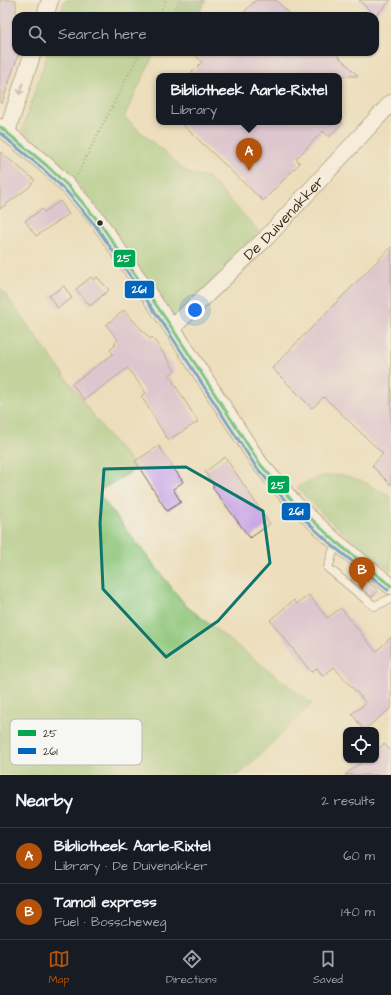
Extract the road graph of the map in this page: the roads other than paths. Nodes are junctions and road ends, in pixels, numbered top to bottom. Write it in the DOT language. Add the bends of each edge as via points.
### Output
graph roads {
  1 [pos="50,0"];
  2 [pos="46,12"];
  3 [pos="31,56"];
  4 [pos="391,103"];
  5 [pos="4,129"];
  6 [pos="172,328"];
  7 [pos="336,542"];
  8 [pos="391,586"];
  9 [pos="391,599"];
  1 -- 2 [label="street"];
  3 -- 5 [label="street, one-way"];
  4 -- 6 [label="street, De Duivenakker" via="266,238"];
  5 -- 6 [label="street" via="70,188 99,222"];
  6 -- 7 [label="street" via="260,464 294,503"];
  7 -- 8 [label="street"];
  7 -- 9 [label="lane" via="328,568 374,606"];
}
